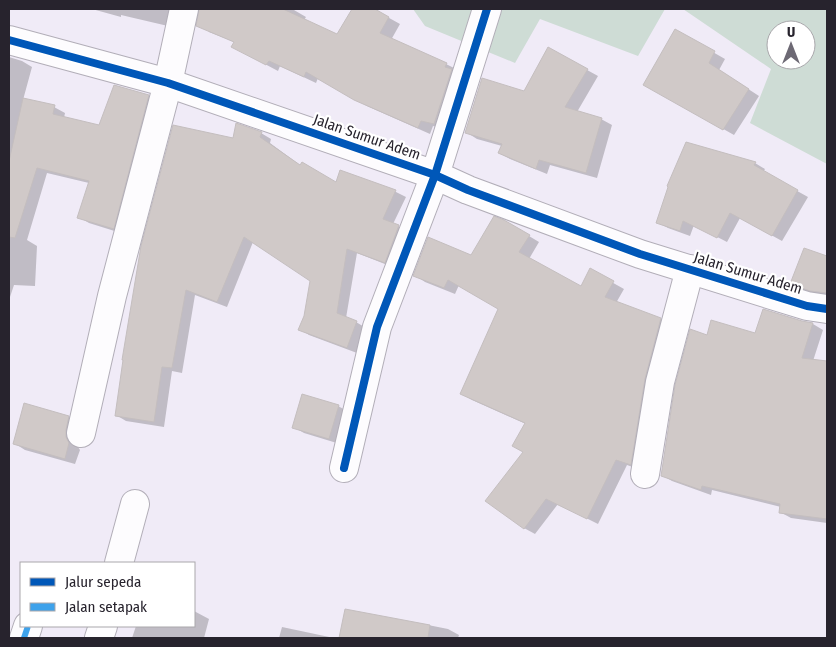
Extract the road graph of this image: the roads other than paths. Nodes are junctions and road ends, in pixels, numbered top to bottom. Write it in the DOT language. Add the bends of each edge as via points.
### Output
graph roads {
  1 [pos="184,9"];
  2 [pos="487,9"];
  3 [pos="9,40"];
  4 [pos="168,83"];
  5 [pos="435,175"];
  6 [pos="690,269"];
  7 [pos="827,309"];
  8 [pos="81,433"];
  9 [pos="344,468"];
  10 [pos="645,474"];
  11 [pos="135,504"];
  12 [pos="119,562"];
  1 -- 4 [label="street"];
  2 -- 5 [label="street"];
  3 -- 4 [label="street, Jalan Sumur Adem"];
  4 -- 5 [label="street, Jalan Sumur Adem"];
  4 -- 8 [label="street" via="114,286"];
  5 -- 6 [label="street, Jalan Sumur Adem" via="640,254"];
  5 -- 9 [label="street" via="377,327"];
  6 -- 7 [label="street, Jalan Sumur Adem" via="807,306"];
  6 -- 10 [label="street" via="660,382"];
  11 -- 12 [label="street"];
}
